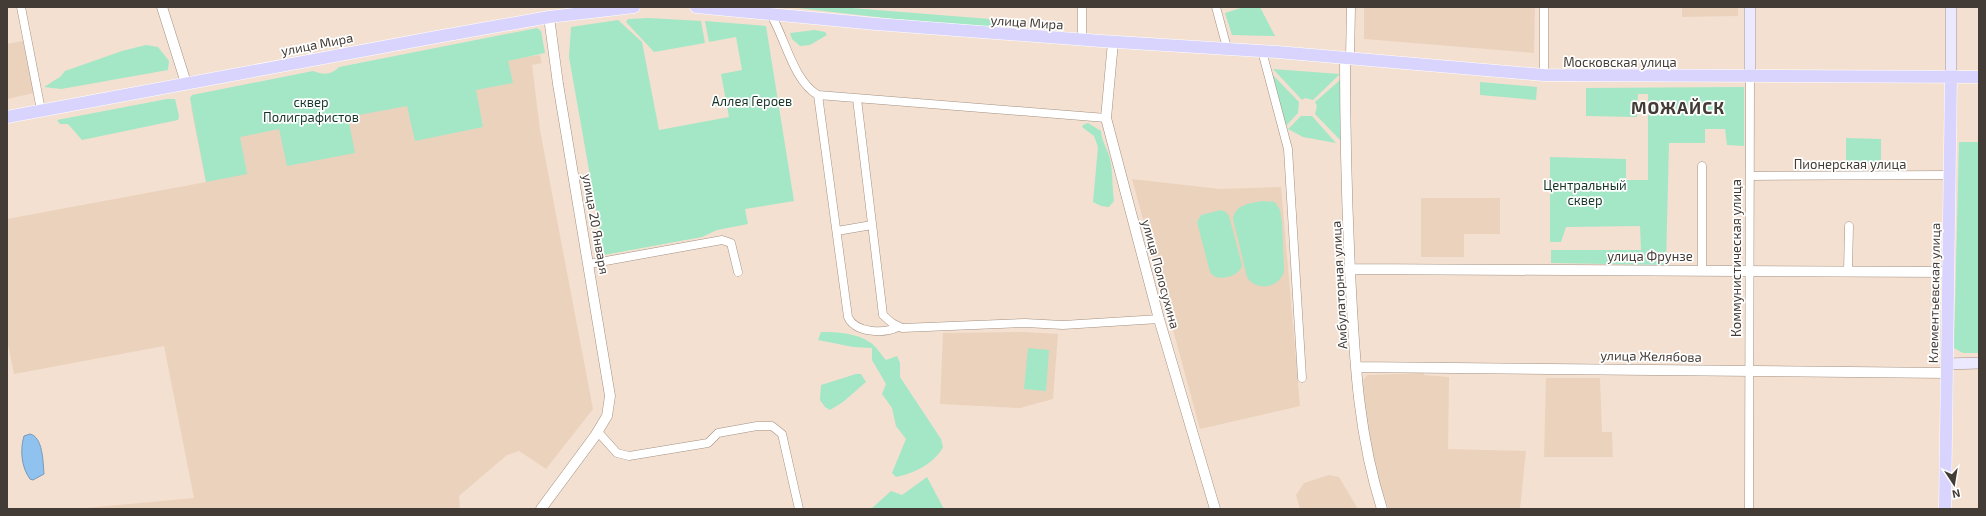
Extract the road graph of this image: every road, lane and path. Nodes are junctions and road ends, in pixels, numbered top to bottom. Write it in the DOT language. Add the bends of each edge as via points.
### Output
graph roads {
  1 [pos="21,7"];
  2 [pos="162,7"];
  3 [pos="634,7"];
  4 [pos="696,7"];
  5 [pos="1082,7"];
  6 [pos="1216,7"];
  7 [pos="1351,7"];
  8 [pos="1544,7"];
  9 [pos="1750,7"];
  10 [pos="1951,7"];
  11 [pos="770,10"];
  12 [pos="549,17"];
  13 [pos="1082,40"];
  14 [pos="1113,42"];
  15 [pos="1227,48"];
  16 [pos="1262,51"];
  17 [pos="1347,58"];
  18 [pos="1544,75"];
  19 [pos="1750,76"];
  20 [pos="1950,77"];
  21 [pos="1979,77"];
  22 [pos="186,83"];
  23 [pos="818,95"];
  24 [pos="856,99"];
  25 [pos="41,110"];
  26 [pos="7,117"];
  27 [pos="1106,118"];
  28 [pos="1702,166"];
  29 [pos="1950,175"];
  30 [pos="1750,176"];
  31 [pos="872,225"];
  32 [pos="1849,226"];
  33 [pos="837,231"];
  34 [pos="589,264"];
  35 [pos="1350,269"];
  36 [pos="1702,270"];
  37 [pos="1750,270"];
  38 [pos="1848,271"];
  39 [pos="738,272"];
  40 [pos="1949,272"];
  41 [pos="1159,319"];
  42 [pos="898,327"];
  43 [pos="1979,363"];
  44 [pos="1356,367"];
  45 [pos="1947,369"];
  46 [pos="1750,371"];
  47 [pos="1302,378"];
  48 [pos="598,432"];
  49 [pos="541,509"];
  50 [pos="799,509"];
  51 [pos="1215,509"];
  52 [pos="1382,509"];
  53 [pos="1749,509"];
  54 [pos="1945,509"];
  1 -- 25 [label="street"];
  2 -- 22 [label="street"];
  3 -- 12 [label="main road, улица Мира"];
  4 -- 11 [label="main road, улица Мира"];
  5 -- 13 [label="street"];
  6 -- 15 [label="street"];
  7 -- 17 [label="street, Амбулаторная улица"];
  8 -- 18 [label="street"];
  9 -- 19 [label="main road, Коммунистическая улица"];
  10 -- 20 [label="main road"];
  11 -- 13 [label="main road, улица Мира" via="876,24"];
  11 -- 23 [label="street" via="796,68 810,89"];
  12 -- 22 [label="main road, улица Мира"];
  12 -- 34 [label="street, улица 20 Января"];
  13 -- 14 [label="main road, улица Мира"];
  14 -- 15 [label="main road, улица Мира"];
  14 -- 27 [label="street, улица Полосухина"];
  15 -- 16 [label="main road, улица Мира"];
  16 -- 17 [label="main road, Московская улица"];
  16 -- 47 [label="street" via="1288,149"];
  17 -- 18 [label="main road, Московская улица"];
  17 -- 35 [label="street, Амбулаторная улица"];
  18 -- 19 [label="main road, Московская улица"];
  19 -- 20 [label="main road, Московская улица"];
  19 -- 30 [label="street, Коммунистическая улица"];
  20 -- 21 [label="main road, Московская улица"];
  20 -- 29 [label="main road, Клементьевская улица"];
  22 -- 25 [label="main road, улица Мира"];
  23 -- 24 [label="street"];
  23 -- 33 [label="street"];
  24 -- 27 [label="street"];
  24 -- 31 [label="street"];
  25 -- 26 [label="main road, улица Мира"];
  27 -- 41 [label="street, улица Полосухина"];
  28 -- 36 [label="street"];
  29 -- 30 [label="street, Пионерская улица"];
  29 -- 40 [label="main road, Клементьевская улица"];
  30 -- 37 [label="street, Коммунистическая улица"];
  31 -- 33 [label="street"];
  31 -- 42 [label="street" via="883,316"];
  32 -- 38 [label="street"];
  33 -- 42 [label="street" via="848,317 851,323 877,331 894,330"];
  34 -- 39 [label="street" via="727,240 731,242"];
  34 -- 48 [label="street, улица 20 Января" via="610,396 607,416"];
  35 -- 36 [label="street, улица Фрунзе"];
  35 -- 44 [label="street, Амбулаторная улица"];
  36 -- 37 [label="street, улица Фрунзе"];
  37 -- 38 [label="street, улица Фрунзе"];
  37 -- 46 [label="street, Коммунистическая улица"];
  38 -- 40 [label="street, улица Фрунзе"];
  40 -- 45 [label="main road, Клементьевская улица"];
  41 -- 42 [label="street" via="1063,324"];
  41 -- 51 [label="street, улица Полосухина"];
  43 -- 45 [label="main road, улица Желябова"];
  44 -- 46 [label="street, улица Желябова"];
  44 -- 52 [label="street, Амбулаторная улица" via="1358,396 1371,473"];
  45 -- 46 [label="street, улица Желябова"];
  45 -- 54 [label="main road, Клементьевская улица"];
  46 -- 53 [label="street, Коммунистическая улица"];
  48 -- 49 [label="street, улица 20 Января"];
  48 -- 50 [label="street" via="617,453 629,456 708,443 718,433 772,426 782,434"];
}
